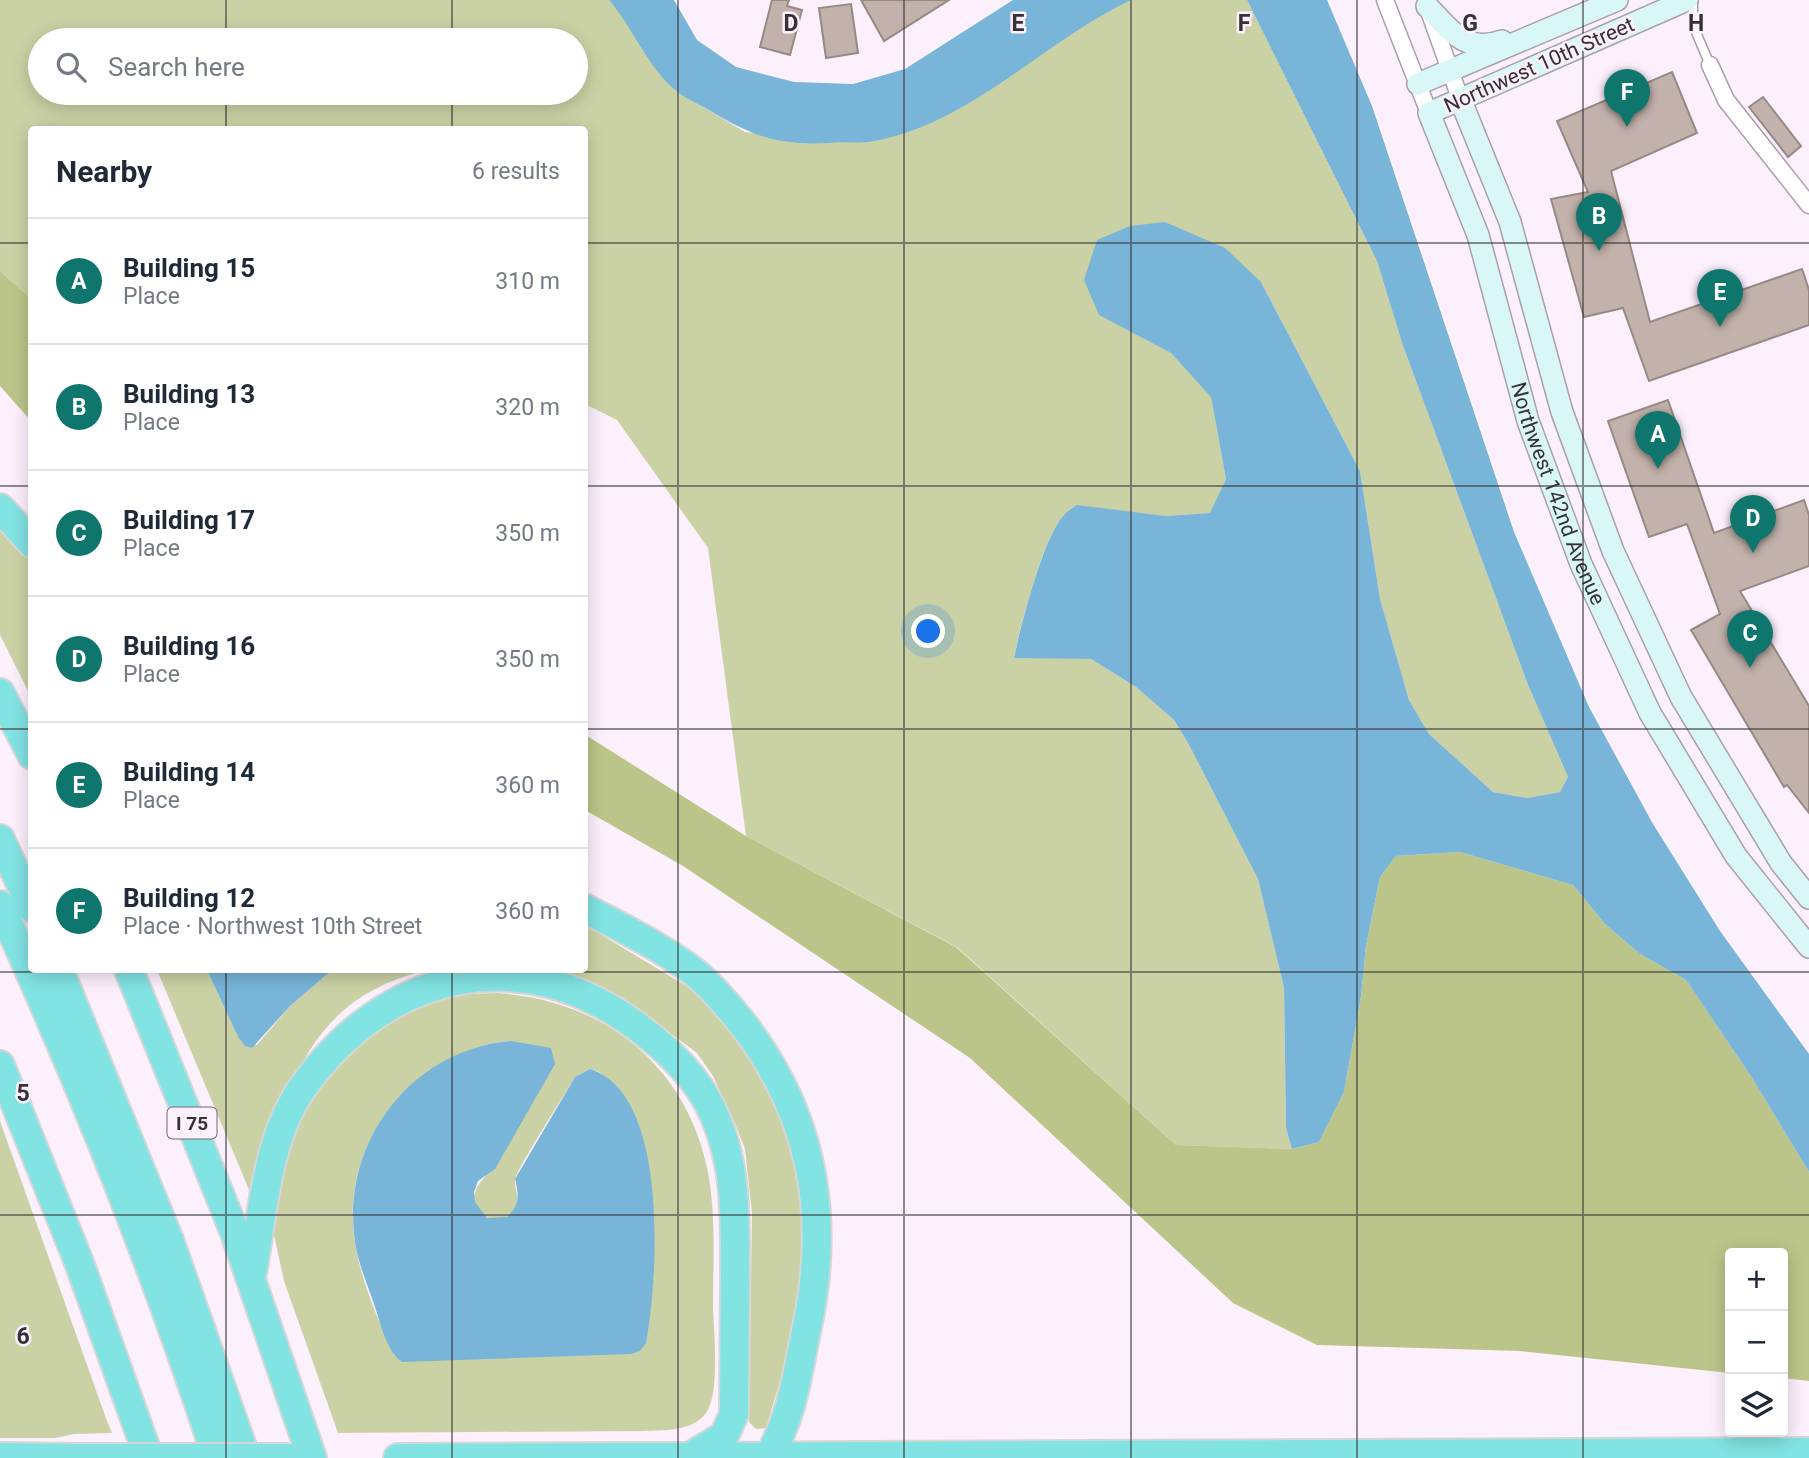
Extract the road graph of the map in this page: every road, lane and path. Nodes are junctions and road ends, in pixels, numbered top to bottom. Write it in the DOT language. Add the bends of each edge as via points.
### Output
graph roads {
  1 [pos="1385,0"];
  2 [pos="1617,0"];
  3 [pos="1687,0"];
  4 [pos="1693,0"];
  5 [pos="1426,3"];
  6 [pos="1538,34"];
  7 [pos="1710,65"];
  8 [pos="1450,72"];
  9 [pos="1418,84"];
  10 [pos="1461,101"];
  11 [pos="1429,113"];
  12 [pos="1809,205"];
  13 [pos="0,509"];
  14 [pos="28,539"];
  15 [pos="0,693"];
  16 [pos="28,747"];
  17 [pos="0,839"];
  18 [pos="1809,898"];
  19 [pos="28,899"];
  20 [pos="0,905"];
  21 [pos="588,910"];
  22 [pos="1809,947"];
  23 [pos="28,971"];
  24 [pos="29,973"];
  25 [pos="60,973"];
  26 [pos="130,973"];
  27 [pos="0,1065"];
  28 [pos="251,1279"];
  29 [pos="1809,1452"];
  30 [pos="693,1455"];
  31 [pos="0,1457"];
  32 [pos="768,1457"];
  33 [pos="78,1458"];
  34 [pos="149,1458"];
  35 [pos="217,1458"];
  36 [pos="246,1458"];
  37 [pos="289,1458"];
  38 [pos="312,1458"];
  39 [pos="398,1458"];
  1 -- 9 [label="street, Northwest 142nd Avenue"];
  2 -- 6 [label="street, Northwest 10th Street"];
  3 -- 10 [label="street, Northwest 10th Street"];
  4 -- 7 [label="lane" via="1693,24"];
  5 -- 6 [label="street" via="1452,34 1471,46"];
  5 -- 8 [label="street, Northwest 142nd Avenue"];
  6 -- 8 [label="street, Northwest 10th Street"];
  7 -- 12 [label="street" via="1726,100"];
  8 -- 9 [label="street, Northwest 10th Street"];
  8 -- 10 [label="street, Northwest 142nd Avenue"];
  9 -- 11 [label="street, Northwest 142nd Avenue"];
  10 -- 11 [label="street, Northwest 10th Street"];
  10 -- 18 [label="street, Northwest 142nd Avenue" via="1510,222 1562,412 1612,551 1681,697 1781,863"];
  11 -- 22 [label="street, Northwest 142nd Avenue" via="1478,235 1528,421 1581,564 1650,713 1736,856"];
  13 -- 14 [label="highway"];
  15 -- 16 [label="highway"];
  17 -- 19 [label="highway"];
  20 -- 23 [label="highway"];
  21 -- 32 [label="highway" via="663,951 706,982 762,1051 800,1129 814,1182 818,1269 789,1417"];
  24 -- 35 [label="highway" via="104,1149"];
  25 -- 36 [label="highway" via="164,1227"];
  26 -- 28 [label="highway, I 75"];
  27 -- 34 [label="highway" via="75,1252"];
  28 -- 30 [label="highway" via="271,1166 289,1112 322,1062 360,1024 429,986 481,978 533,981 588,998 632,1023 679,1063 710,1106 727,1153 735,1201 734,1414 724,1436"];
  28 -- 38 [label="highway, I 75"];
  29 -- 32 [label="highway"];
  30 -- 32 [label="highway"];
  30 -- 39 [label="highway"];
  31 -- 33 [label="highway"];
  33 -- 37 [label="highway, bridge"];
}
